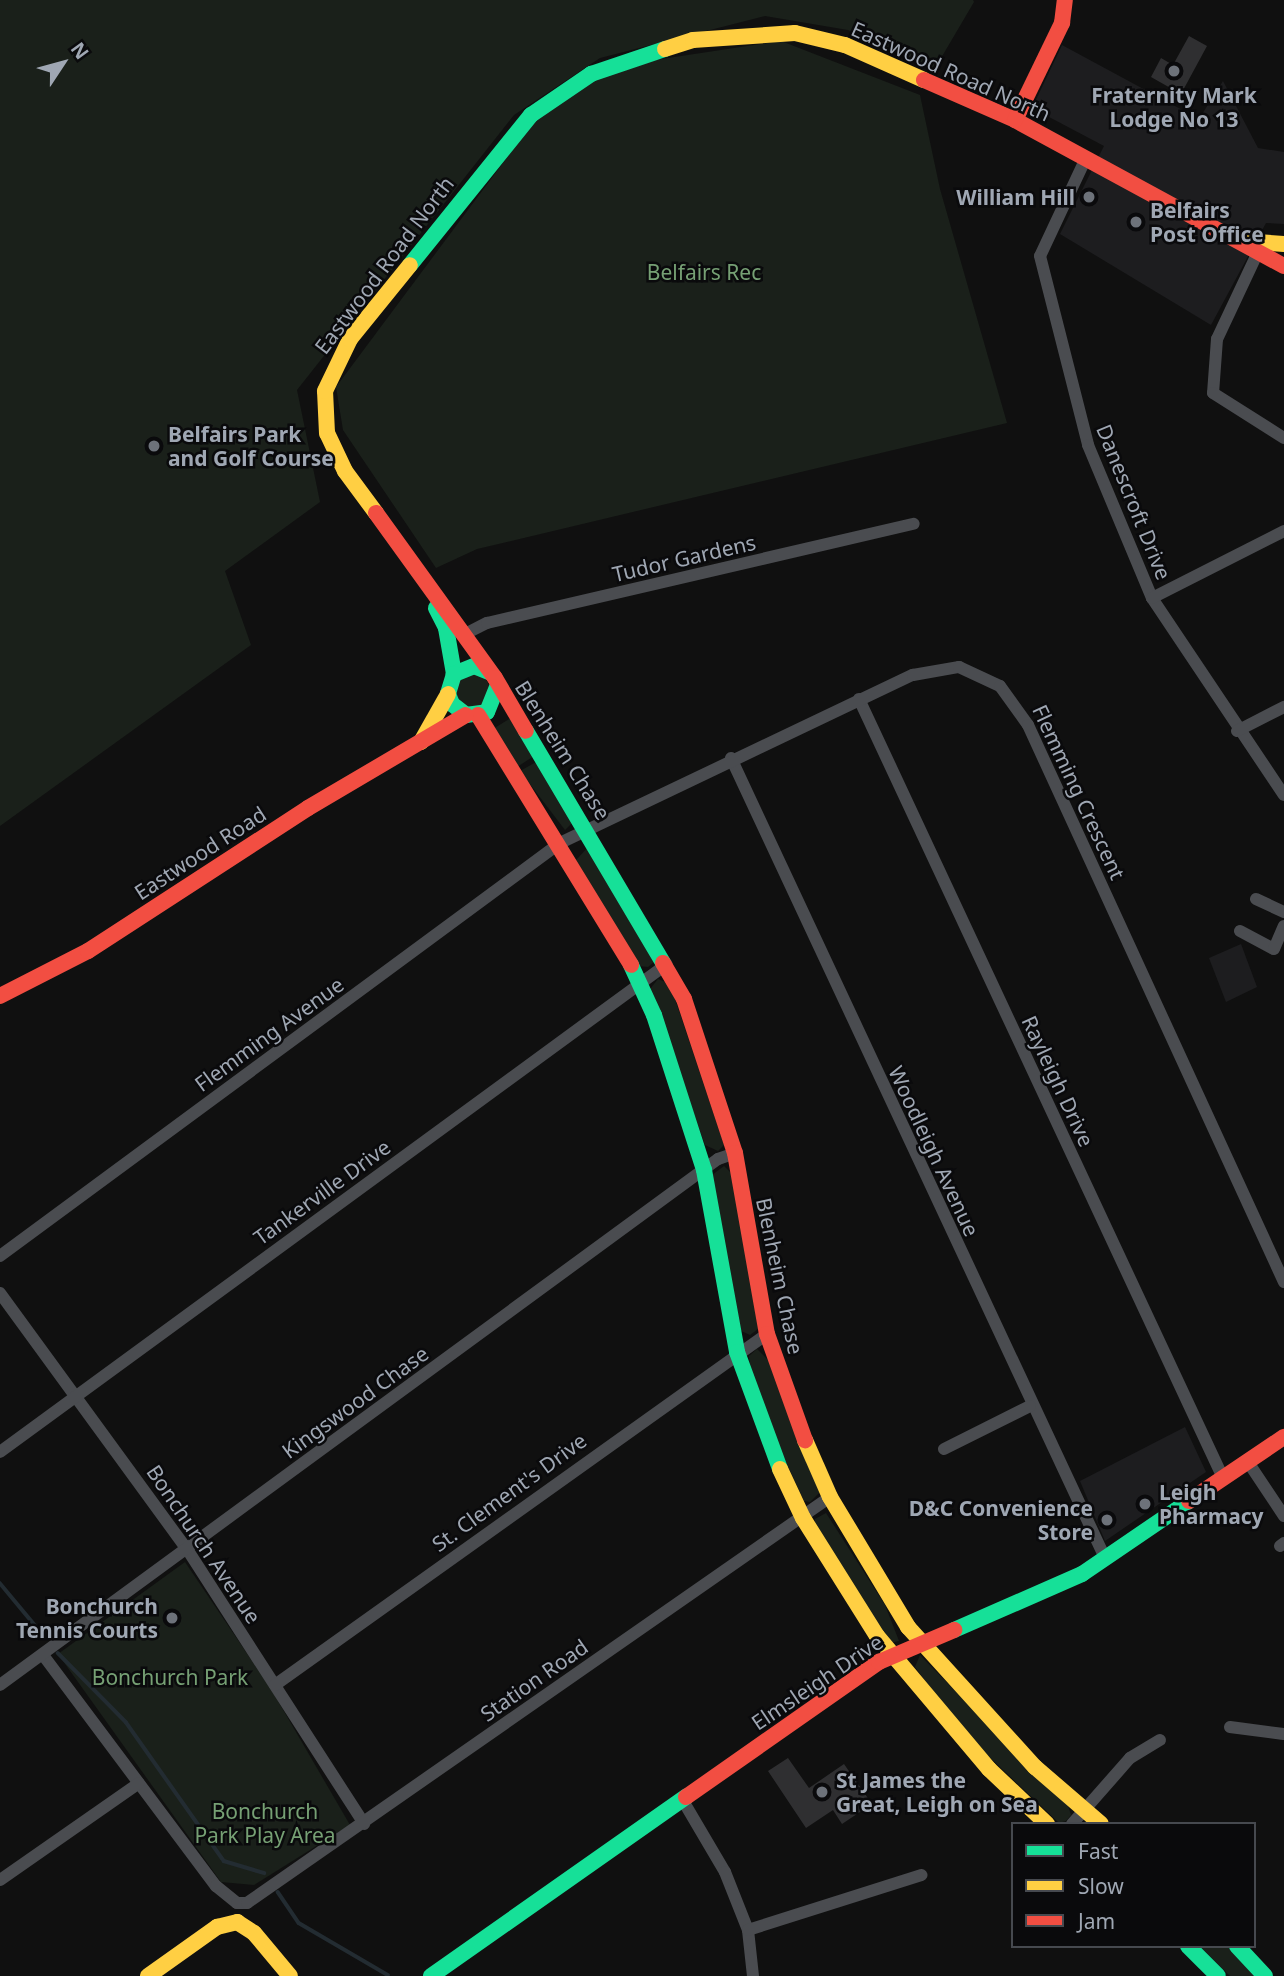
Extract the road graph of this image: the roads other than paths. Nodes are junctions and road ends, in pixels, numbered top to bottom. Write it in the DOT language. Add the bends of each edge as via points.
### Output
graph roads {
  1 [pos="1065,0"];
  2 [pos="1015,120"];
  3 [pos="1086,158"];
  4 [pos="1236,240"];
  5 [pos="1284,244"];
  6 [pos="1258,252"];
  7 [pos="1284,266"];
  8 [pos="1284,438"];
  9 [pos="914,524"];
  10 [pos="1284,531"];
  11 [pos="430,592"];
  12 [pos="1152,598"];
  13 [pos="465,634"];
  14 [pos="454,674"];
  15 [pos="493,678"];
  16 [pos="448,694"];
  17 [pos="859,699"];
  18 [pos="1284,707"];
  19 [pos="472,715"];
  20 [pos="1237,732"];
  21 [pos="421,742"];
  22 [pos="731,758"];
  23 [pos="1284,795"];
  24 [pos="586,827"];
  25 [pos="560,843"];
  26 [pos="1256,899"];
  27 [pos="1284,912"];
  28 [pos="1284,926"];
  29 [pos="1240,932"];
  30 [pos="667,964"];
  31 [pos="640,983"];
  32 [pos="0,996"];
  33 [pos="735,1153"];
  34 [pos="704,1170"];
  35 [pos="0,1256"];
  36 [pos="1284,1282"];
  37 [pos="0,1293"];
  38 [pos="767,1334"];
  39 [pos="737,1352"];
  40 [pos="76,1396"];
  41 [pos="1030,1406"];
  42 [pos="1284,1437"];
  43 [pos="944,1449"];
  44 [pos="0,1452"];
  45 [pos="1248,1462"];
  46 [pos="1223,1478"];
  47 [pos="830,1497"];
  48 [pos="1284,1516"];
  49 [pos="803,1518"];
  50 [pos="187,1549"];
  51 [pos="1105,1558"];
  52 [pos="921,1642"];
  53 [pos="43,1655"];
  54 [pos="892,1655"];
  55 [pos="0,1685"];
  56 [pos="275,1685"];
  57 [pos="1230,1727"];
  58 [pos="1284,1734"];
  59 [pos="1160,1740"];
  60 [pos="139,1783"];
  61 [pos="682,1799"];
  62 [pos="1084,1810"];
  63 [pos="1045,1822"];
  64 [pos="1074,1822"];
  65 [pos="1099,1822"];
  66 [pos="364,1824"];
  67 [pos="921,1875"];
  68 [pos="0,1880"];
  69 [pos="748,1930"];
  70 [pos="1190,1948"];
  71 [pos="1239,1948"];
  72 [pos="148,1976"];
  73 [pos="290,1976"];
  74 [pos="431,1976"];
  75 [pos="753,1976"];
  76 [pos="1218,1976"];
  77 [pos="1265,1976"];
  1 -- 2 [label="street" via="1062,23"];
  2 -- 3 [label="street, Eastwood Road North"];
  2 -- 11 [label="street, Eastwood Road North" via="845,45 795,33 693,40 591,74 560,92 505,141 336,358 323,405 333,447"];
  3 -- 4 [label="street, Eastwood Road North"];
  3 -- 12 [label="street, Danescroft Drive" via="1045,240 1042,272 1088,445"];
  4 -- 5 [label="street"];
  4 -- 6 [label="street, Eastwood Road North"];
  6 -- 7 [label="street, Eastwood Road North"];
  6 -- 8 [label="street" via="1217,340 1213,393"];
  9 -- 13 [label="street, Tudor Gardens" via="487,623"];
  10 -- 12 [label="street"];
  11 -- 13 [label="street"];
  11 -- 14 [label="street" via="446,628"];
  12 -- 20 [label="street, Danescroft Drive"];
  13 -- 15 [label="street"];
  14 -- 15 [label="street" via="474,666"];
  14 -- 16 [label="street"];
  15 -- 19 [label="street" via="494,706"];
  15 -- 24 [label="street, Blenheim Chase"];
  16 -- 19 [label="street"];
  16 -- 21 [label="street"];
  17 -- 22 [label="street, Flemming Crescent"];
  17 -- 36 [label="street, Flemming Crescent" via="935,667 959,667 981,673 1016,701"];
  17 -- 46 [label="street, Rayleigh Drive"];
  18 -- 20 [label="street"];
  19 -- 21 [label="street, Eastwood Road"];
  19 -- 25 [label="street"];
  20 -- 23 [label="street, Danescroft Drive"];
  21 -- 32 [label="street, Eastwood Road" via="308,808 88,951"];
  22 -- 24 [label="street, Flemming Crescent"];
  22 -- 41 [label="street, Woodleigh Avenue"];
  24 -- 25 [label="street, Flemming Crescent"];
  24 -- 30 [label="street, Blenheim Chase"];
  25 -- 31 [label="street"];
  25 -- 35 [label="street, Flemming Avenue"];
  26 -- 27 [label="street"];
  28 -- 29 [label="street" via="1273,949"];
  30 -- 31 [label="street, Tankerville Drive"];
  30 -- 33 [label="street, Blenheim Chase" via="703,1047"];
  31 -- 34 [label="street" via="670,1058"];
  31 -- 40 [label="street, Tankerville Drive"];
  33 -- 34 [label="street, Kingswood Chase"];
  33 -- 38 [label="street, Blenheim Chase"];
  34 -- 39 [label="street"];
  34 -- 50 [label="street, Kingswood Chase"];
  37 -- 40 [label="street, Bonchurch Avenue"];
  38 -- 39 [label="street, St. Clement's Drive"];
  38 -- 47 [label="street, Blenheim Chase" via="796,1420"];
  39 -- 49 [label="street" via="765,1437"];
  39 -- 56 [label="street, St. Clement's Drive"];
  40 -- 44 [label="street, Tankerville Drive"];
  40 -- 50 [label="street, Bonchurch Avenue"];
  41 -- 43 [label="street"];
  41 -- 51 [label="street, Woodleigh Avenue"];
  42 -- 45 [label="street, Elmsleigh Drive"];
  45 -- 46 [label="street, Elmsleigh Drive"];
  45 -- 48 [label="street"];
  46 -- 51 [label="street, Elmsleigh Drive"];
  47 -- 49 [label="street, Station Road"];
  47 -- 52 [label="street, Blenheim Chase"];
  49 -- 54 [label="street" via="851,1599"];
  49 -- 66 [label="street, Station Road"];
  50 -- 53 [label="street, Kingswood Chase"];
  50 -- 56 [label="street, Bonchurch Avenue"];
  51 -- 52 [label="street, Elmsleigh Drive" via="1082,1573"];
  52 -- 54 [label="street, Elmsleigh Drive"];
  52 -- 62 [label="street, Blenheim Chase" via="996,1728"];
  53 -- 55 [label="street, Kingswood Chase"];
  53 -- 60 [label="street"];
  54 -- 61 [label="street, Elmsleigh Drive"];
  54 -- 63 [label="street" via="989,1769"];
  56 -- 66 [label="street, Bonchurch Avenue"];
  57 -- 58 [label="street"];
  59 -- 62 [label="street" via="1130,1758"];
  60 -- 66 [label="street, Station Road" via="225,1896 247,1903"];
  60 -- 68 [label="street"];
  61 -- 69 [label="street" via="725,1871"];
  61 -- 74 [label="street, Elmsleigh Drive"];
  62 -- 64 [label="street"];
  62 -- 65 [label="street, Blenheim Chase"];
  67 -- 69 [label="street"];
  69 -- 75 [label="street"];
  70 -- 76 [label="street"];
  71 -- 77 [label="street"];
  72 -- 73 [label="street" via="228,1922 246,1925"];
}
